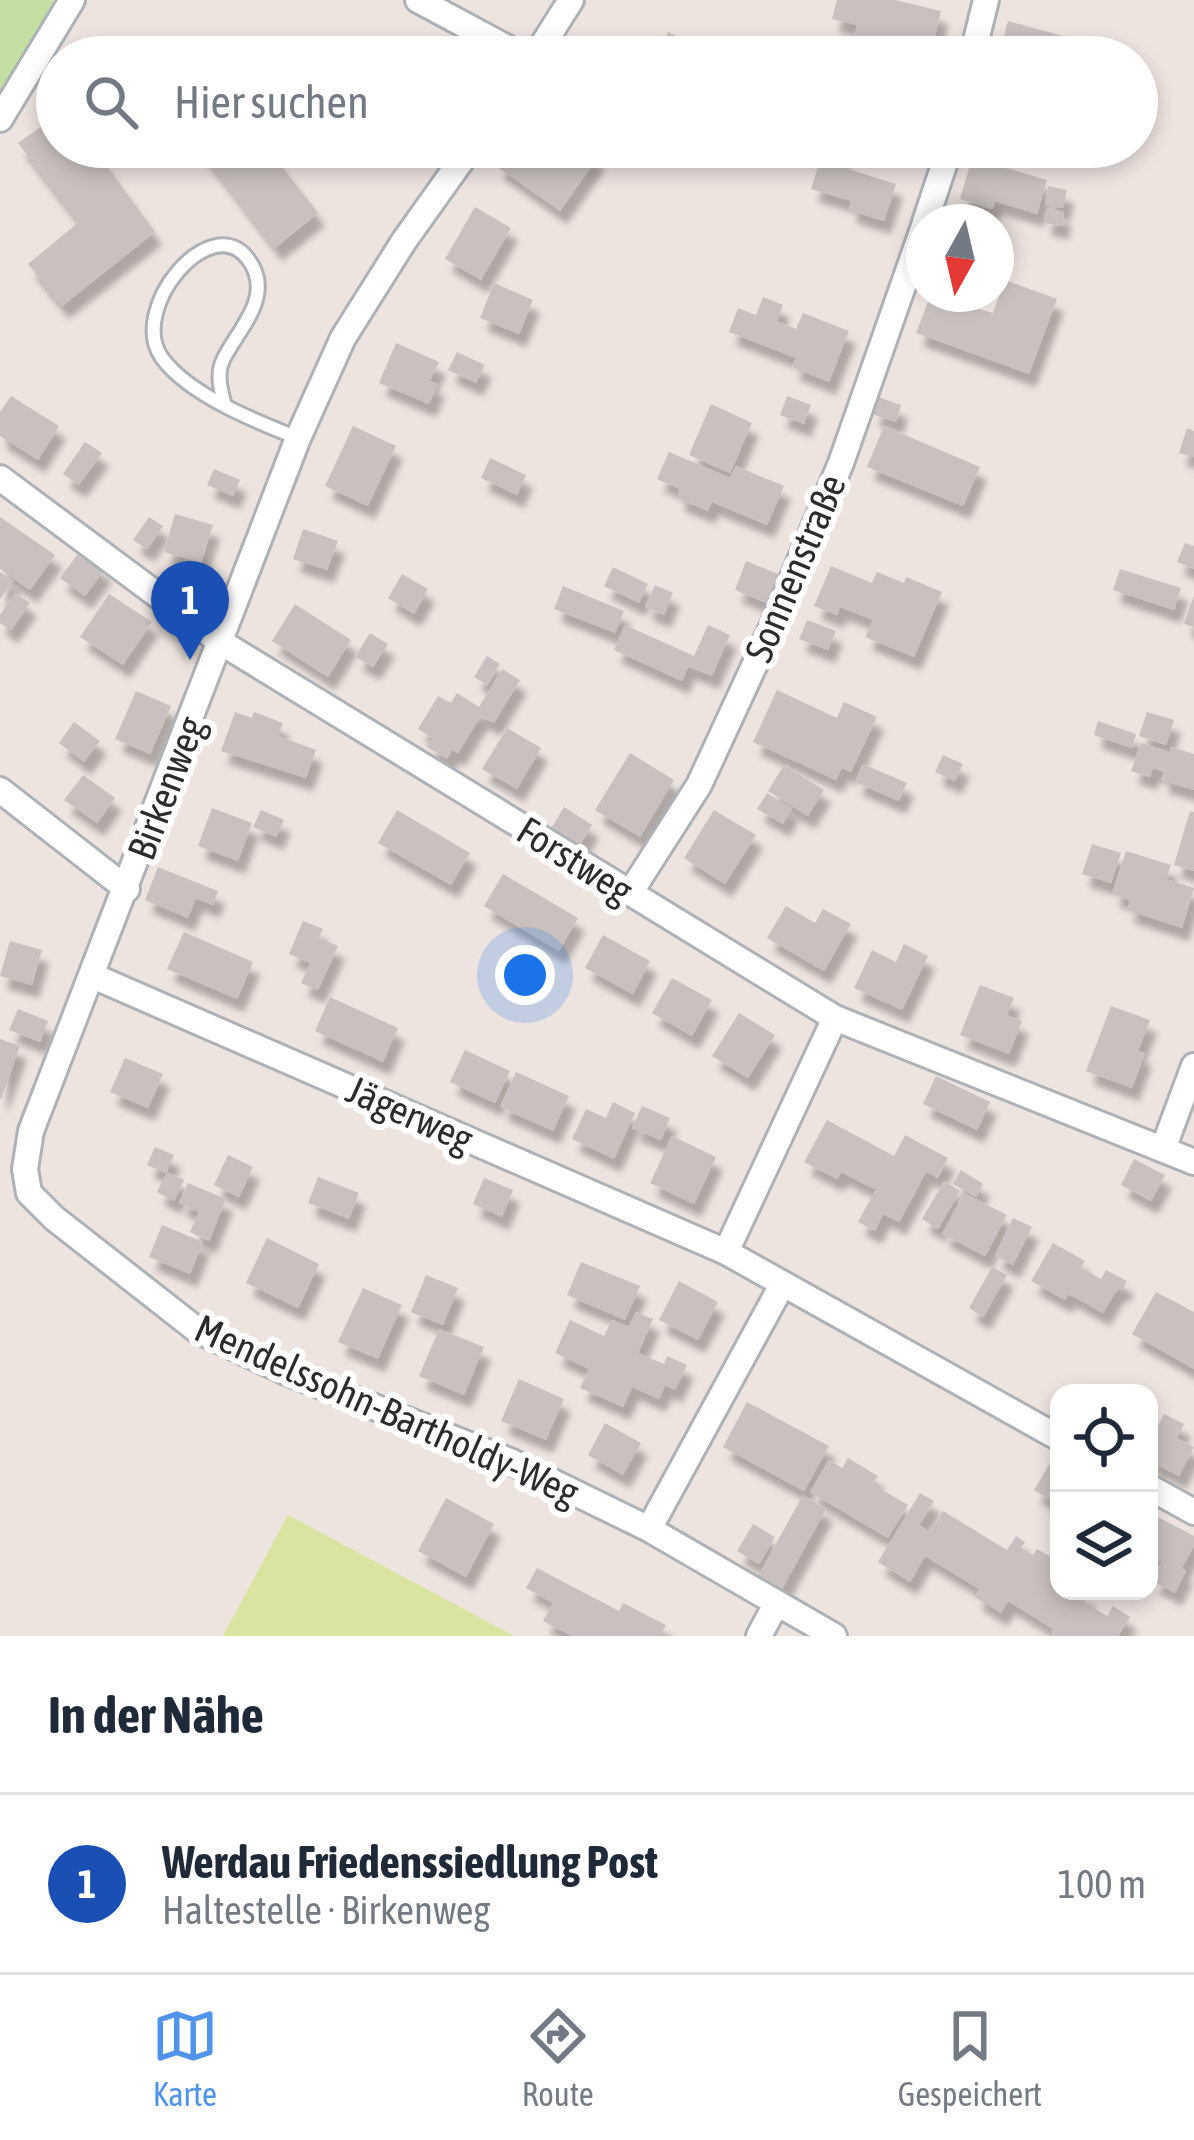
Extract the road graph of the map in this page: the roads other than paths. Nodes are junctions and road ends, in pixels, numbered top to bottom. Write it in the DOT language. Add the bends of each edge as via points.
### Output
graph roads {
  1 [pos="72,0"];
  2 [pos="418,0"];
  3 [pos="571,0"];
  4 [pos="986,0"];
  5 [pos="50,36"];
  6 [pos="485,36"];
  7 [pos="548,36"];
  8 [pos="977,36"];
  9 [pos="36,60"];
  10 [pos="0,119"];
  11 [pos="456,168"];
  12 [pos="943,168"];
  13 [pos="931,204"];
  14 [pos="906,278"];
  15 [pos="225,406"];
  16 [pos="298,438"];
  17 [pos="0,478"];
  18 [pos="222,643"];
  19 [pos="0,790"];
  20 [pos="127,890"];
  21 [pos="630,893"];
  22 [pos="93,976"];
  23 [pos="835,1018"];
  24 [pos="1194,1066"];
  25 [pos="38,1118"];
  26 [pos="1163,1149"];
  27 [pos="1194,1162"];
  28 [pos="727,1252"];
  29 [pos="782,1285"];
  30 [pos="1050,1433"];
  31 [pos="1158,1492"];
  32 [pos="1194,1512"];
  33 [pos="649,1529"];
  34 [pos="776,1604"];
  35 [pos="759,1636"];
  36 [pos="834,1636"];
  1 -- 5 [label="street"];
  2 -- 6 [label="street"];
  3 -- 7 [label="street"];
  4 -- 8 [label="street"];
  9 -- 10 [label="street"];
  11 -- 16 [label="street, Birkenweg" via="343,338"];
  12 -- 13 [label="street, Sonnenstraße"];
  14 -- 21 [label="street, Sonnenstraße" via="773,625 699,784"];
  15 -- 15 [label="lane" via="160,356 153,329 160,296 177,272 195,255 230,247 248,258 258,285 252,314 221,363"];
  15 -- 16 [label="lane"];
  16 -- 18 [label="street, Birkenweg"];
  17 -- 18 [label="street, Forstweg"];
  18 -- 20 [label="street, Birkenweg"];
  18 -- 21 [label="street, Forstweg"];
  19 -- 20 [label="street"];
  20 -- 22 [label="street, Birkenweg"];
  21 -- 23 [label="street, Forstweg"];
  22 -- 25 [label="street, Birkenweg"];
  22 -- 28 [label="street, Jägerweg"];
  23 -- 26 [label="street, Forstweg"];
  23 -- 28 [label="street"];
  24 -- 26 [label="street"];
  25 -- 33 [label="street, Mendelssohn-Bartholdy-Weg" via="28,1143 29,1193 197,1330 512,1462"];
  26 -- 27 [label="street, Forstweg"];
  28 -- 29 [label="street, Jägerweg"];
  29 -- 30 [label="street, Jägerweg"];
  29 -- 33 [label="street"];
  31 -- 32 [label="street"];
  33 -- 34 [label="street, Mendelssohn-Bartholdy-Weg"];
  34 -- 35 [label="street"];
  34 -- 36 [label="street, Mendelssohn-Bartholdy-Weg"];
}
